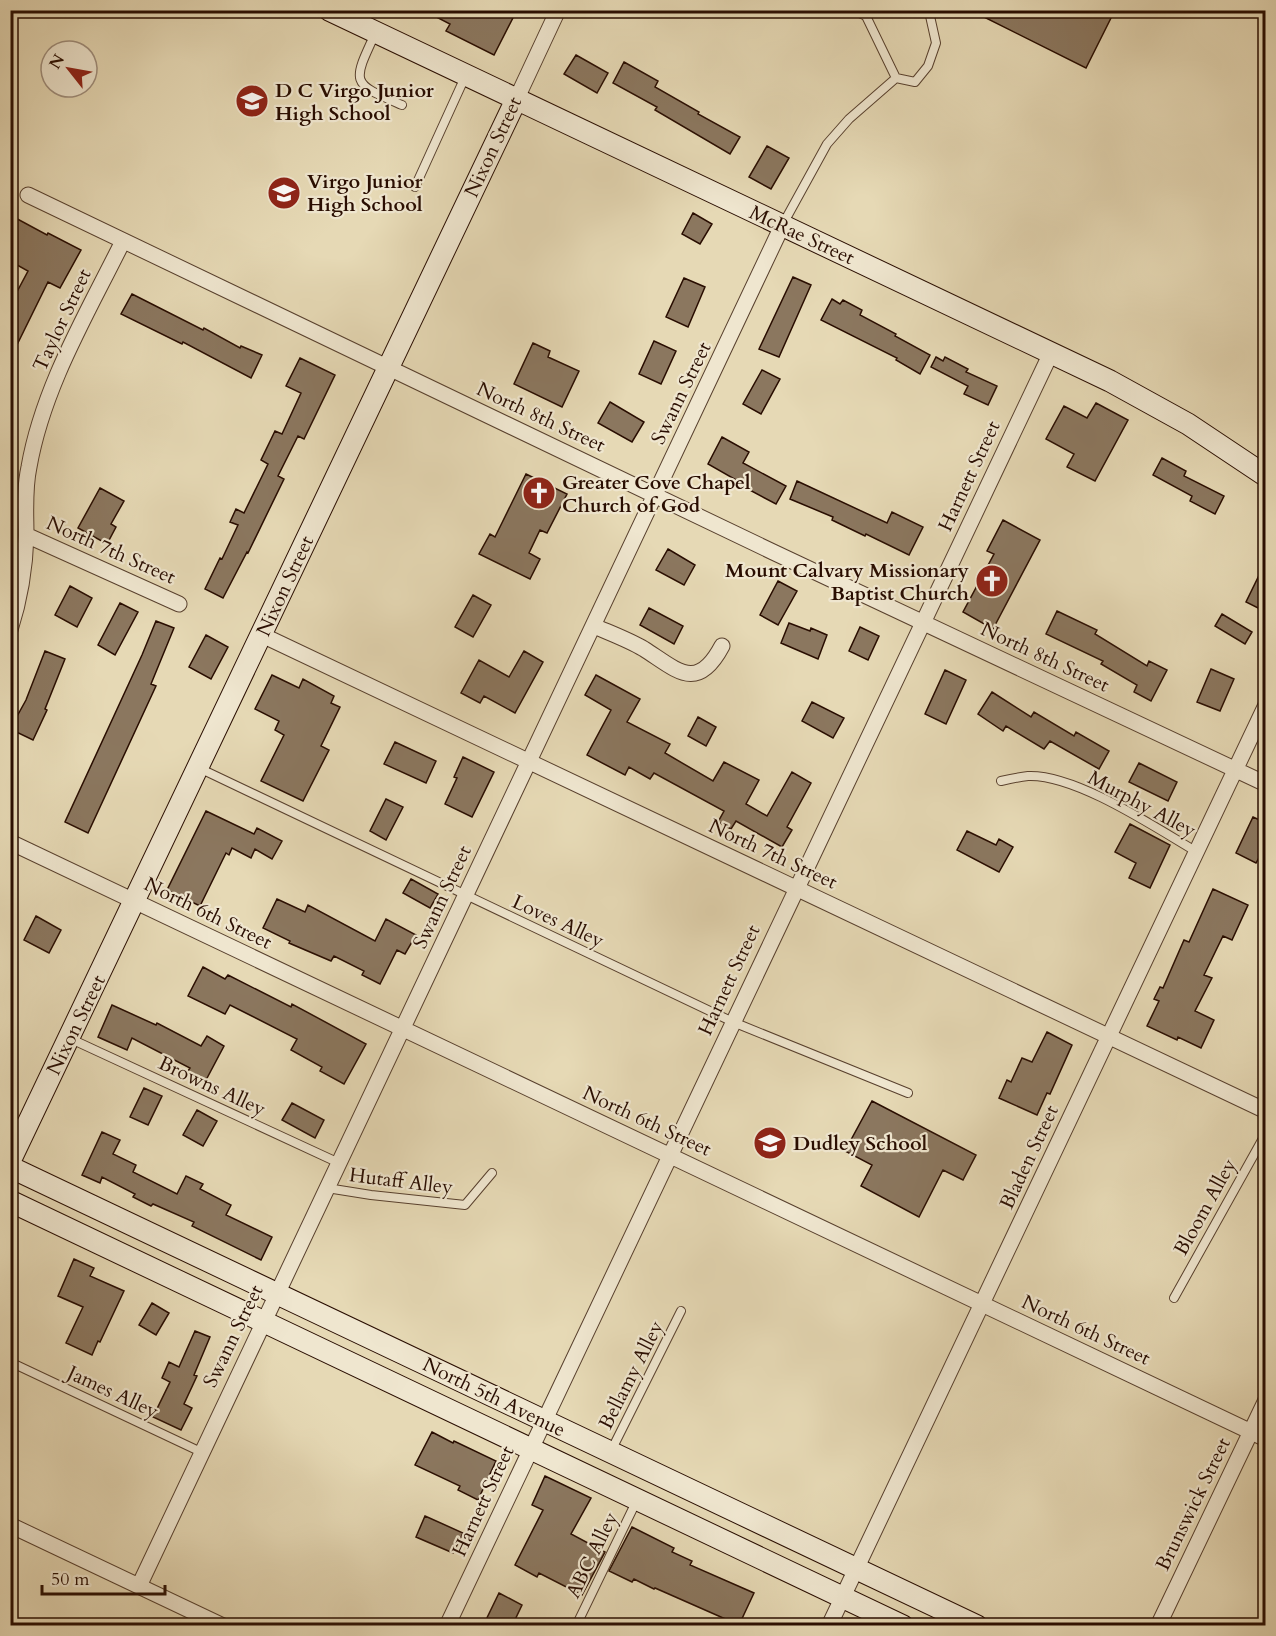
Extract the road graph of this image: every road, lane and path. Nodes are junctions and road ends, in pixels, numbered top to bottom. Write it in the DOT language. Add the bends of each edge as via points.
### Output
graph roads {
  1 [pos="329,10"];
  2 [pos="558,10"];
  3 [pos="854,10"];
  4 [pos="926,10"];
  5 [pos="376,33"];
  6 [pos="465,75"];
  7 [pos="896,78"];
  8 [pos="516,100"];
  9 [pos="402,105"];
  10 [pos="414,187"];
  11 [pos="28,195"];
  12 [pos="782,226"];
  13 [pos="123,241"];
  14 [pos="1051,353"];
  15 [pos="389,368"];
  16 [pos="1266,476"];
  17 [pos="656,495"];
  18 [pos="18,496"];
  19 [pos="26,535"];
  20 [pos="179,604"];
  21 [pos="923,622"];
  22 [pos="594,626"];
  23 [pos="10,630"];
  24 [pos="262,635"];
  25 [pos="722,646"];
  26 [pos="1266,705"];
  27 [pos="529,762"];
  28 [pos="199,768"];
  29 [pos="1235,770"];
  30 [pos="1001,781"];
  31 [pos="1266,784"];
  32 [pos="10,842"];
  33 [pos="1197,852"];
  34 [pos="796,888"];
  35 [pos="466,896"];
  36 [pos="135,901"];
  37 [pos="733,1022"];
  38 [pos="403,1029"];
  39 [pos="70,1038"];
  40 [pos="1108,1038"];
  41 [pos="908,1094"];
  42 [pos="1266,1111"];
  43 [pos="1266,1133"];
  44 [pos="13,1149"];
  45 [pos="670,1156"];
  46 [pos="339,1163"];
  47 [pos="10,1167"];
  48 [pos="492,1173"];
  49 [pos="327,1188"];
  50 [pos="10,1201"];
  51 [pos="277,1293"];
  52 [pos="1174,1298"];
  53 [pos="983,1304"];
  54 [pos="681,1311"];
  55 [pos="263,1322"];
  56 [pos="10,1362"];
  57 [pos="1266,1401"];
  58 [pos="544,1421"];
  59 [pos="1251,1432"];
  60 [pos="1266,1439"];
  61 [pos="531,1448"];
  62 [pos="201,1452"];
  63 [pos="610,1453"];
  64 [pos="637,1499"];
  65 [pos="10,1525"];
  66 [pos="857,1568"];
  67 [pos="139,1586"];
  68 [pos="843,1597"];
  69 [pos="222,1626"];
  70 [pos="447,1626"];
  71 [pos="576,1626"];
  72 [pos="830,1626"];
  73 [pos="903,1626"];
  74 [pos="977,1626"];
  75 [pos="1158,1626"];
  1 -- 5 [label="street, McRae Street"];
  2 -- 8 [label="street, Nixon Street"];
  3 -- 7 [label="lane" via="866,16"];
  4 -- 7 [label="lane" via="936,44 928,66 915,82"];
  5 -- 6 [label="street, McRae Street"];
  5 -- 9 [label="lane" via="360,65 361,84"];
  6 -- 8 [label="street, McRae Street"];
  6 -- 10 [label="lane"];
  7 -- 12 [label="lane" via="827,144"];
  8 -- 12 [label="street, McRae Street"];
  8 -- 15 [label="street, Nixon Street"];
  11 -- 13 [label="street, North 8th Street"];
  12 -- 14 [label="street, McRae Street"];
  12 -- 17 [label="street, Swann Street"];
  13 -- 15 [label="street, North 8th Street"];
  13 -- 18 [label="street, Taylor Street" via="44,407"];
  14 -- 16 [label="street, McRae Street" via="1188,424"];
  14 -- 21 [label="street, Harnett Street"];
  15 -- 17 [label="street, North 8th Street"];
  15 -- 24 [label="street, Nixon Street"];
  17 -- 21 [label="street, North 8th Street"];
  17 -- 22 [label="street, Swann Street"];
  18 -- 19 [label="street, Taylor Street"];
  19 -- 20 [label="street, North 7th Street"];
  19 -- 23 [label="street, Taylor Street" via="20,594"];
  21 -- 29 [label="street, North 8th Street"];
  21 -- 34 [label="street, Harnett Street"];
  22 -- 25 [label="street" via="691,675 703,669"];
  22 -- 27 [label="street, Swann Street"];
  24 -- 27 [label="street, North 7th Street"];
  24 -- 28 [label="street, Nixon Street"];
  26 -- 29 [label="street, Bladen Street"];
  27 -- 34 [label="street, North 7th Street"];
  27 -- 35 [label="street, Swann Street"];
  28 -- 35 [label="lane, Loves Alley"];
  28 -- 36 [label="street, Nixon Street"];
  29 -- 31 [label="street, North 8th Street"];
  29 -- 33 [label="street, Bladen Street"];
  30 -- 33 [label="lane, Murphy Alley" via="1029,776 1052,779 1096,794"];
  32 -- 36 [label="street, North 6th Street"];
  33 -- 40 [label="street, Bladen Street"];
  34 -- 37 [label="street, Harnett Street"];
  34 -- 40 [label="street, North 7th Street"];
  35 -- 37 [label="lane, Loves Alley"];
  35 -- 38 [label="street, Swann Street"];
  36 -- 38 [label="street, North 6th Street"];
  36 -- 39 [label="street, Nixon Street"];
  37 -- 41 [label="lane, Loves Alley"];
  37 -- 45 [label="street, Harnett Street"];
  38 -- 45 [label="street, North 6th Street"];
  38 -- 46 [label="street, Swann Street"];
  39 -- 44 [label="street, Nixon Street"];
  39 -- 46 [label="lane, Browns Alley"];
  40 -- 42 [label="street, North 7th Street"];
  40 -- 53 [label="street, Bladen Street"];
  43 -- 52 [label="lane, Bloom Alley"];
  45 -- 53 [label="street, North 6th Street"];
  45 -- 58 [label="street, Harnett Street"];
  46 -- 49 [label="street, Swann Street"];
  47 -- 51 [label="street, North 5th Avenue"];
  48 -- 49 [label="lane, Hutaff Alley" via="465,1205"];
  49 -- 51 [label="street, Swann Street"];
  50 -- 55 [label="street, North 5th Avenue"];
  51 -- 55 [label="street, Swann Street"];
  51 -- 58 [label="street, North 5th Avenue"];
  53 -- 59 [label="street, North 6th Street"];
  53 -- 66 [label="street, Bladen Street"];
  54 -- 63 [label="lane, Bellamy Alley"];
  55 -- 61 [label="street, North 5th Avenue"];
  55 -- 62 [label="street, Swann Street"];
  56 -- 62 [label="lane, James Alley"];
  57 -- 59 [label="street, Brunswick Street"];
  58 -- 61 [label="street, Harnett Street"];
  58 -- 63 [label="street, North 5th Avenue"];
  59 -- 60 [label="street, North 6th Street"];
  59 -- 75 [label="street, Brunswick Street"];
  61 -- 64 [label="street, North 5th Avenue"];
  61 -- 70 [label="street, Harnett Street"];
  62 -- 67 [label="street, Swann Street"];
  63 -- 66 [label="street, North 5th Avenue"];
  64 -- 68 [label="street, North 5th Avenue"];
  64 -- 71 [label="lane, ABC Alley"];
  65 -- 67 [label="street"];
  66 -- 68 [label="street, Bladen Street"];
  66 -- 74 [label="street, North 5th Avenue"];
  67 -- 69 [label="street"];
  68 -- 72 [label="street, Bladen Street"];
  68 -- 73 [label="street, North 5th Avenue"];
}
